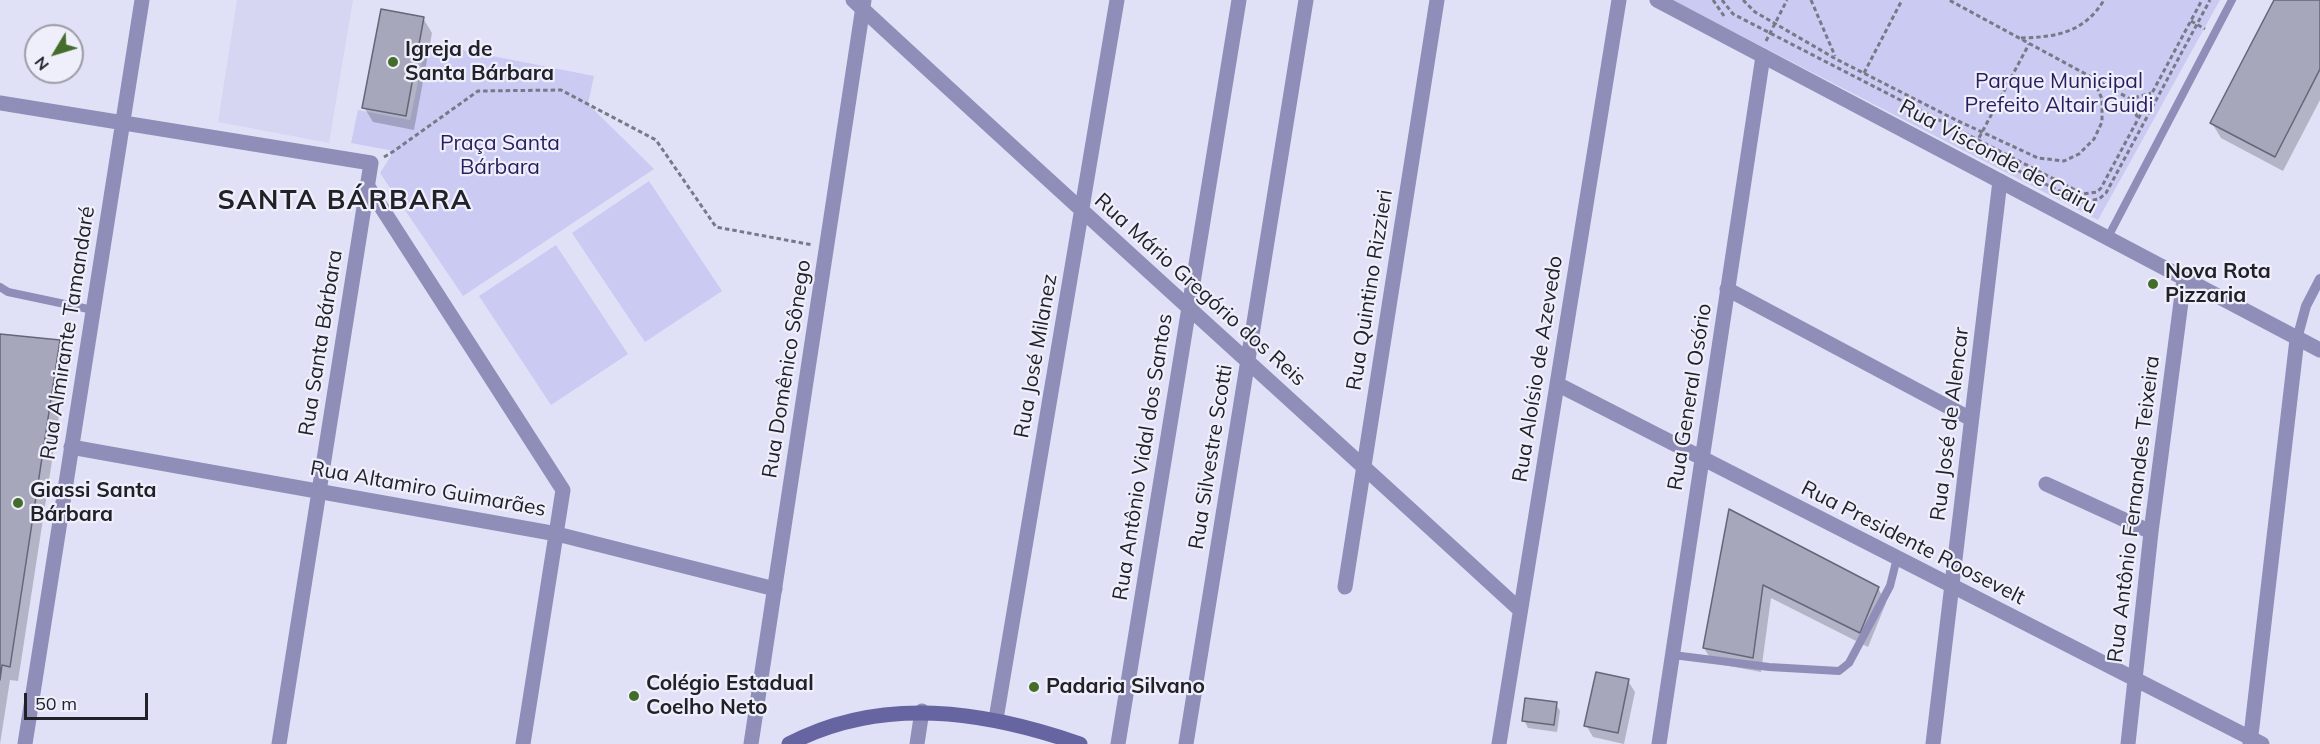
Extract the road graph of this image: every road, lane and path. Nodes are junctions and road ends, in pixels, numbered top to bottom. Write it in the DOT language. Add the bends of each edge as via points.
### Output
graph roads {
  1 [pos="142,0"];
  2 [pos="1117,0"];
  3 [pos="1239,0"];
  4 [pos="1306,0"];
  5 [pos="1437,0"];
  6 [pos="1618,0"];
  7 [pos="1657,0"];
  8 [pos="1713,0"];
  9 [pos="1722,0"];
  10 [pos="1743,0"];
  11 [pos="1787,0"];
  12 [pos="1811,0"];
  13 [pos="1902,0"];
  14 [pos="1949,0"];
  15 [pos="2104,0"];
  16 [pos="2202,0"];
  17 [pos="2210,0"];
  18 [pos="2232,0"];
  19 [pos="859,3"];
  20 [pos="1728,20"];
  21 [pos="1775,23"];
  22 [pos="1770,33"];
  23 [pos="2019,38"];
  24 [pos="1766,40"];
  25 [pos="2029,44"];
  26 [pos="1776,46"];
  27 [pos="1763,56"];
  28 [pos="1836,59"];
  29 [pos="1864,73"];
  30 [pos="2093,78"];
  31 [pos="2153,92"];
  32 [pos="2130,99"];
  33 [pos="0,102"];
  34 [pos="2139,119"];
  35 [pos="123,122"];
  36 [pos="1983,132"];
  37 [pos="1978,141"];
  38 [pos="1964,143"];
  39 [pos="1974,148"];
  40 [pos="371,163"];
  41 [pos="2004,163"];
  42 [pos="1966,164"];
  43 [pos="2000,181"];
  44 [pos="367,185"];
  45 [pos="1082,210"];
  46 [pos="2107,239"];
  47 [pos="826,247"];
  48 [pos="2184,279"];
  49 [pos="2320,279"];
  50 [pos="0,287"];
  51 [pos="1728,289"];
  52 [pos="1189,306"];
  53 [pos="93,310"];
  54 [pos="2297,339"];
  55 [pos="2320,350"];
  56 [pos="1247,363"];
  57 [pos="1557,384"];
  58 [pos="1971,419"];
  59 [pos="71,447"];
  60 [pos="1702,458"];
  61 [pos="1364,466"];
  62 [pos="2046,484"];
  63 [pos="318,491"];
  64 [pos="2151,532"];
  65 [pos="557,534"];
  66 [pos="1897,558"];
  67 [pos="1952,586"];
  68 [pos="1345,587"];
  69 [pos="775,589"];
  70 [pos="1520,610"];
  71 [pos="1673,655"];
  72 [pos="2135,680"];
  73 [pos="922,711"];
  74 [pos="996,719"];
  75 [pos="1071,742"];
  76 [pos="2254,742"];
  77 [pos="25,744"];
  78 [pos="279,744"];
  79 [pos="523,744"];
  80 [pos="751,744"];
  81 [pos="789,744"];
  82 [pos="917,744"];
  83 [pos="1118,744"];
  84 [pos="1186,744"];
  85 [pos="1499,744"];
  86 [pos="1659,744"];
  87 [pos="1933,744"];
  88 [pos="2128,744"];
  1 -- 35 [label="street, Rua Almirante Tamandaré"];
  2 -- 45 [label="street, Rua José Milanez"];
  3 -- 52 [label="street, Rua Antônio Vidal dos Santos"];
  4 -- 56 [label="street, Rua Silvestre Scotti"];
  5 -- 61 [label="street, Rua Quintino Rizzieri"];
  6 -- 57 [label="street, Rua Aloísio de Azevedo"];
  7 -- 27 [label="street, Rua Visconde de Cairu"];
  8 -- 20 [label="path"];
  9 -- 22 [label="path" via="1733,14"];
  10 -- 21 [label="path"];
  11 -- 21 [label="path"];
  12 -- 28 [label="path"];
  13 -- 29 [label="path"];
  14 -- 23 [label="path"];
  15 -- 23 [label="path" via="2097,12 2079,27 2049,37"];
  16 -- 31 [label="path"];
  17 -- 41 [label="path" via="2106,193 2099,199 2073,199"];
  18 -- 46 [label="lane"];
  19 -- 45 [label="street, Rua Mário Gregório dos Reis"];
  19 -- 47 [label="street, Rua Domênico Sônego"];
  21 -- 22 [label="path"];
  21 -- 28 [label="path"];
  22 -- 24 [label="path"];
  22 -- 37 [label="path"];
  23 -- 25 [label="path"];
  24 -- 26 [label="path"];
  24 -- 27 [label="path"];
  25 -- 30 [label="path"];
  25 -- 36 [label="path"];
  27 -- 42 [label="street, Rua Visconde de Cairu"];
  27 -- 51 [label="street, Rua General Osório"];
  28 -- 29 [label="path"];
  29 -- 36 [label="path"];
  30 -- 32 [label="path"];
  30 -- 36 [label="path" via="2102,99 2102,122 2094,139 2079,154 2064,161 2038,158"];
  31 -- 32 [label="path"];
  31 -- 34 [label="path"];
  32 -- 34 [label="path"];
  33 -- 35 [label="street"];
  34 -- 37 [label="path" via="2101,188 2083,194"];
  35 -- 40 [label="street"];
  35 -- 53 [label="street, Rua Almirante Tamandaré"];
  36 -- 37 [label="path"];
  37 -- 39 [label="path"];
  38 -- 39 [label="path"];
  39 -- 42 [label="path"];
  40 -- 44 [label="street, Rua Santa Bárbara"];
  40 -- 47 [label="path" via="478,91 561,90 656,140 716,226"];
  42 -- 43 [label="street, Rua Visconde de Cairu"];
  43 -- 46 [label="street, Rua Visconde de Cairu"];
  43 -- 58 [label="street, Rua José de Alencar"];
  44 -- 63 [label="street, Rua Santa Bárbara"];
  44 -- 65 [label="street" via="563,490"];
  45 -- 52 [label="street, Rua Mário Gregório dos Reis"];
  45 -- 74 [label="street, Rua José Milanez"];
  46 -- 48 [label="street, Rua Visconde de Cairu"];
  47 -- 69 [label="street, Rua Domênico Sônego"];
  48 -- 54 [label="street, Rua Visconde de Cairu"];
  48 -- 64 [label="street, Rua Antônio Fernandes Teixeira"];
  49 -- 54 [label="street" via="2306,306"];
  50 -- 53 [label="lane"];
  51 -- 58 [label="street"];
  51 -- 60 [label="street, Rua General Osório"];
  52 -- 56 [label="street, Rua Mário Gregório dos Reis"];
  52 -- 83 [label="street, Rua Antônio Vidal dos Santos"];
  53 -- 59 [label="street, Rua Almirante Tamandaré"];
  54 -- 55 [label="street, Rua Visconde de Cairu"];
  54 -- 76 [label="street"];
  56 -- 61 [label="street, Rua Mário Gregório dos Reis"];
  56 -- 84 [label="street, Rua Silvestre Scotti"];
  57 -- 60 [label="street, Rua Presidente Roosevelt"];
  57 -- 70 [label="street, Rua Aloísio de Azevedo"];
  58 -- 67 [label="street, Rua José de Alencar"];
  59 -- 63 [label="street, Rua Altamiro Guimarães"];
  59 -- 77 [label="street, Rua Almirante Tamandaré"];
  60 -- 66 [label="street, Rua Presidente Roosevelt"];
  60 -- 71 [label="street, Rua General Osório"];
  61 -- 68 [label="street, Rua Quintino Rizzieri"];
  61 -- 70 [label="street, Rua Mário Gregório dos Reis"];
  62 -- 64 [label="street"];
  63 -- 65 [label="street, Rua Altamiro Guimarães"];
  63 -- 78 [label="street, Rua Santa Bárbara"];
  64 -- 72 [label="street, Rua Antônio Fernandes Teixeira"];
  65 -- 69 [label="street, Rua Altamiro Guimarães"];
  65 -- 79 [label="street"];
  66 -- 67 [label="street, Rua Presidente Roosevelt"];
  66 -- 71 [label="lane" via="1890,586 1849,663 1839,671"];
  67 -- 72 [label="street, Rua Presidente Roosevelt"];
  67 -- 87 [label="street, Rua José de Alencar"];
  69 -- 80 [label="street, Rua Domênico Sônego"];
  70 -- 85 [label="street, Rua Aloísio de Azevedo"];
  71 -- 86 [label="street, Rua General Osório"];
  72 -- 76 [label="street, Rua Presidente Roosevelt"];
  72 -- 88 [label="street, Rua Antônio Fernandes Teixeira"];
  73 -- 74 [label="main road"];
  73 -- 81 [label="main road" via="857,720"];
  73 -- 82 [label="street"];
  74 -- 75 [label="main road"];
}
